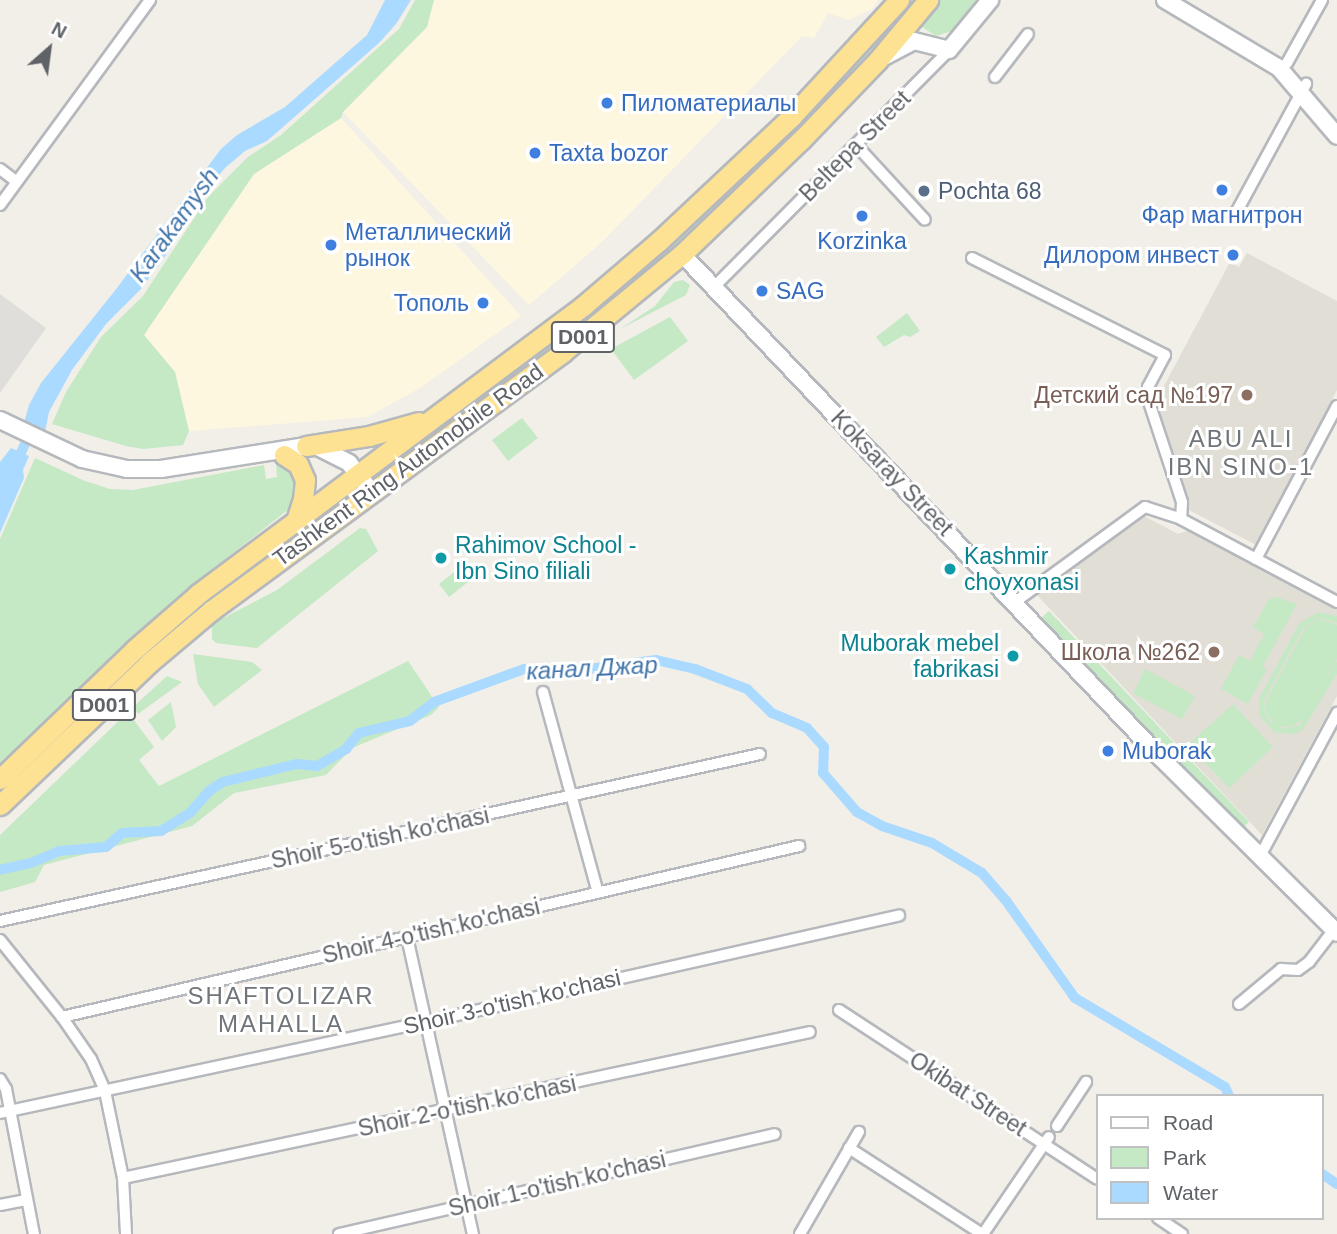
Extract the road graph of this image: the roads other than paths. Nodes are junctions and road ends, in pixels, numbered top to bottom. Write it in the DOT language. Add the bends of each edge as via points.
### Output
graph roads {
  1 [pos="150,0"];
  2 [pos="899,0"];
  3 [pos="928,0"];
  4 [pos="990,0"];
  5 [pos="1165,0"];
  6 [pos="1186,0"];
  7 [pos="1322,0"];
  8 [pos="914,18"];
  9 [pos="1028,34"];
  10 [pos="914,41"];
  11 [pos="949,50"];
  12 [pos="877,61"];
  13 [pos="1287,63"];
  14 [pos="995,77"];
  15 [pos="1303,88"];
  16 [pos="1337,123"];
  17 [pos="1337,136"];
  18 [pos="857,146"];
  19 [pos="0,169"];
  20 [pos="18,182"];
  21 [pos="0,205"];
  22 [pos="1237,211"];
  23 [pos="925,220"];
  24 [pos="682,254"];
  25 [pos="972,258"];
  26 [pos="714,287"];
  27 [pos="1337,406"];
  28 [pos="435,415"];
  29 [pos="0,420"];
  30 [pos="0,426"];
  31 [pos="306,446"];
  32 [pos="51,449"];
  33 [pos="284,455"];
  34 [pos="353,477"];
  35 [pos="367,495"];
  36 [pos="1181,519"];
  37 [pos="296,520"];
  38 [pos="1256,559"];
  39 [pos="198,594"];
  40 [pos="1014,602"];
  41 [pos="1337,602"];
  42 [pos="212,610"];
  43 [pos="543,692"];
  44 [pos="1337,713"];
  45 [pos="760,754"];
  46 [pos="0,779"];
  47 [pos="571,796"];
  48 [pos="0,805"];
  49 [pos="799,846"];
  50 [pos="1259,858"];
  51 [pos="598,893"];
  52 [pos="899,915"];
  53 [pos="0,921"];
  54 [pos="1336,929"];
  55 [pos="407,937"];
  56 [pos="0,940"];
  57 [pos="1239,1004"];
  58 [pos="839,1010"];
  59 [pos="62,1017"];
  60 [pos="426,1022"];
  61 [pos="810,1032"];
  62 [pos="0,1079"];
  63 [pos="1086,1082"];
  64 [pos="105,1091"];
  65 [pos="446,1111"];
  66 [pos="4,1112"];
  67 [pos="1057,1126"];
  68 [pos="859,1132"];
  69 [pos="775,1134"];
  70 [pos="1047,1140"];
  71 [pos="849,1148"];
  72 [pos="1096,1177"];
  73 [pos="123,1178"];
  74 [pos="26,1199"];
  75 [pos="0,1205"];
  76 [pos="466,1205"];
  77 [pos="1161,1220"];
  78 [pos="34,1234"];
  79 [pos="127,1234"];
  80 [pos="339,1234"];
  81 [pos="473,1234"];
  82 [pos="800,1234"];
  83 [pos="983,1234"];
  84 [pos="1182,1234"];
  1 -- 20 [label="street"];
  2 -- 28 [label="highway, Tashkent Ring Automobile Road / D001" via="792,116 659,241 584,305"];
  3 -- 8 [label="highway, Tashkent Ring Automobile Road / D001"];
  4 -- 11 [label="main road, Beltepa Street"];
  5 -- 15 [label="main road" via="1250,48"];
  6 -- 13 [label="main road"];
  7 -- 13 [label="street"];
  8 -- 10 [label="main road"];
  8 -- 12 [label="highway, Tashkent Ring Automobile Road / D001"];
  9 -- 14 [label="street"];
  10 -- 11 [label="main road"];
  10 -- 12 [label="main road"];
  11 -- 18 [label="street, Beltepa Street"];
  12 -- 24 [label="highway, Tashkent Ring Automobile Road / D001"];
  13 -- 15 [label="main road"];
  15 -- 16 [label="main road"];
  15 -- 17 [label="main road"];
  15 -- 22 [label="street"];
  18 -- 23 [label="street"];
  18 -- 26 [label="street, Beltepa Street"];
  19 -- 20 [label="street"];
  20 -- 21 [label="street"];
  24 -- 26 [label="main road, Koksaray Street"];
  24 -- 35 [label="highway, Tashkent Ring Automobile Road / D001" via="563,352"];
  25 -- 36 [label="street" via="1165,355 1147,396 1182,502"];
  26 -- 40 [label="main road, Koksaray Street"];
  27 -- 38 [label="street"];
  28 -- 31 [label="highway" via="369,436"];
  28 -- 34 [label="highway, D001"];
  29 -- 32 [label="main road"];
  30 -- 32 [label="main road"];
  31 -- 32 [label="main road" via="144,470 96,463"];
  31 -- 34 [label="main road" via="329,450"];
  32 -- 33 [label="main road" via="97,469 147,476"];
  33 -- 34 [label="main road" via="320,457"];
  33 -- 37 [label="highway" via="298,464 305,480"];
  34 -- 35 [label="main road"];
  34 -- 37 [label="highway, D001"];
  35 -- 42 [label="highway, Tashkent Ring Automobile Road / D001"];
  36 -- 38 [label="street"];
  36 -- 40 [label="street" via="1145,508"];
  37 -- 39 [label="highway, D001"];
  38 -- 41 [label="street"];
  39 -- 42 [label="highway"];
  39 -- 46 [label="highway, D001"];
  40 -- 50 [label="main road, Koksaray Street"];
  42 -- 48 [label="highway, Tashkent Ring Automobile Road / D001" via="150,662"];
  43 -- 47 [label="street"];
  44 -- 50 [label="street"];
  45 -- 47 [label="street, Shoir 5-o'tish ko'chasi"];
  47 -- 51 [label="street"];
  47 -- 53 [label="street, Shoir 5-o'tish ko'chasi"];
  49 -- 51 [label="street, Shoir 4-o'tish ko'chasi"];
  50 -- 54 [label="main road, Koksaray Street"];
  51 -- 55 [label="street, Shoir 4-o'tish ko'chasi"];
  52 -- 60 [label="street, Shoir 3-o'tish ko'chasi"];
  54 -- 57 [label="street" via="1309,962 1298,970 1281,968"];
  55 -- 59 [label="street, Shoir 4-o'tish ko'chasi"];
  55 -- 60 [label="street"];
  56 -- 59 [label="street"];
  58 -- 70 [label="street, Okibat Street"];
  59 -- 64 [label="street" via="91,1059"];
  60 -- 64 [label="street, Shoir 3-o'tish ko'chasi"];
  60 -- 65 [label="street"];
  61 -- 65 [label="street, Shoir 2-o'tish ko'chasi"];
  62 -- 66 [label="street" via="6,1089"];
  63 -- 67 [label="street"];
  64 -- 66 [label="street, Shoir 3-o'tish ko'chasi"];
  64 -- 73 [label="street"];
  65 -- 73 [label="street, Shoir 2-o'tish ko'chasi"];
  65 -- 76 [label="street"];
  66 -- 74 [label="street"];
  68 -- 71 [label="street"];
  69 -- 76 [label="street, Shoir 1-o'tish ko'chasi"];
  70 -- 72 [label="street, Okibat Street"];
  70 -- 83 [label="street"];
  71 -- 82 [label="street"];
  71 -- 83 [label="street"];
  73 -- 79 [label="street"];
  74 -- 75 [label="street"];
  74 -- 78 [label="street"];
  76 -- 80 [label="street, Shoir 1-o'tish ko'chasi"];
  76 -- 81 [label="street"];
  77 -- 84 [label="street"];
}
